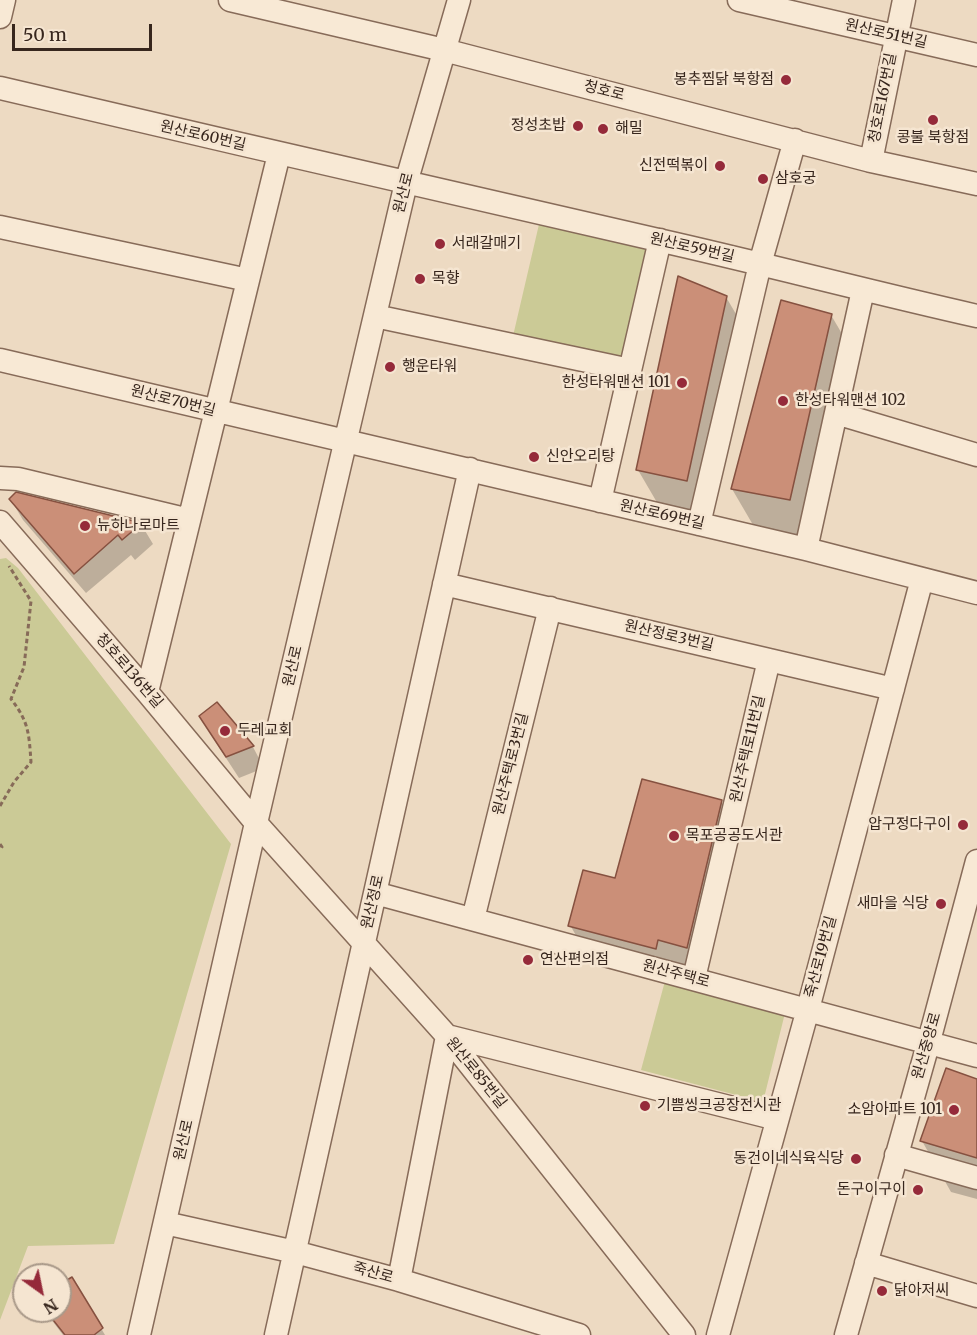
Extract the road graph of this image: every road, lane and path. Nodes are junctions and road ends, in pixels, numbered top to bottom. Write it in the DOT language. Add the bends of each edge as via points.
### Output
graph roads {
  1 [pos="4,0"];
  2 [pos="230,0"];
  3 [pos="459,0"];
  4 [pos="739,0"];
  5 [pos="904,0"];
  6 [pos="796,6"];
  7 [pos="0,17"];
  8 [pos="896,36"];
  9 [pos="444,50"];
  10 [pos="977,55"];
  11 [pos="0,88"];
  12 [pos="795,140"];
  13 [pos="279,154"];
  14 [pos="871,161"];
  15 [pos="406,183"];
  16 [pos="977,184"];
  17 [pos="0,227"];
  18 [pos="660,240"];
  19 [pos="760,264"];
  20 [pos="248,280"];
  21 [pos="863,290"];
  22 [pos="375,316"];
  23 [pos="977,316"];
  24 [pos="0,360"];
  25 [pos="630,370"];
  26 [pos="216,412"];
  27 [pos="836,413"];
  28 [pos="346,442"];
  29 [pos="977,455"];
  30 [pos="470,469"];
  31 [pos="0,478"];
  32 [pos="600,501"];
  33 [pos="189,520"];
  34 [pos="699,524"];
  35 [pos="7,535"];
  36 [pos="806,549"];
  37 [pos="922,579"];
  38 [pos="444,584"];
  39 [pos="977,593"];
  40 [pos="550,608"];
  41 [pos="769,660"];
  42 [pos="893,689"];
  43 [pos="147,692"];
  44 [pos="0,806"];
  45 [pos="256,823"];
  46 [pos="0,844"];
  47 [pos="0,850"];
  48 [pos="977,861"];
  49 [pos="375,892"];
  50 [pos="341,917"];
  51 [pos="473,919"];
  52 [pos="364,942"];
  53 [pos="694,978"];
  54 [pos="808,1009"];
  55 [pos="447,1036"];
  56 [pos="929,1041"];
  57 [pos="977,1056"];
  58 [pos="777,1119"];
  59 [pos="896,1155"];
  60 [pos="977,1178"];
  61 [pos="165,1223"];
  62 [pos="295,1252"];
  63 [pos="866,1263"];
  64 [pos="399,1280"];
  65 [pos="977,1296"];
  66 [pos="139,1335"];
  67 [pos="276,1335"];
  68 [pos="579,1335"];
  69 [pos="684,1335"];
  70 [pos="718,1335"];
  71 [pos="846,1335"];
  1 -- 7 [label="street"];
  2 -- 9 [label="street, 청호로"];
  3 -- 9 [label="street, 원산로"];
  4 -- 6 [label="street, 원산로51번길"];
  5 -- 8 [label="street, 청호로167번길"];
  6 -- 8 [label="street, 원산로51번길"];
  8 -- 10 [label="street, 원산로51번길"];
  8 -- 14 [label="street, 청호로167번길"];
  9 -- 12 [label="street, 청호로"];
  9 -- 15 [label="street, 원산로"];
  11 -- 13 [label="street, 원산로60번길"];
  12 -- 14 [label="street, 청호로"];
  12 -- 19 [label="street"];
  13 -- 15 [label="street, 원산로60번길"];
  13 -- 20 [label="street"];
  14 -- 16 [label="street, 청호로"];
  15 -- 18 [label="street, 원산로59번길"];
  15 -- 22 [label="street, 원산로"];
  17 -- 20 [label="street"];
  18 -- 19 [label="street, 원산로59번길"];
  18 -- 25 [label="street"];
  19 -- 21 [label="street, 원산로59번길"];
  19 -- 34 [label="street"];
  20 -- 26 [label="street"];
  21 -- 23 [label="street, 원산로59번길"];
  21 -- 27 [label="street"];
  22 -- 25 [label="street"];
  22 -- 28 [label="street, 원산로"];
  24 -- 26 [label="street, 원산로70번길"];
  25 -- 32 [label="street"];
  26 -- 28 [label="street, 원산로70번길"];
  26 -- 33 [label="street"];
  27 -- 29 [label="street"];
  27 -- 36 [label="street"];
  28 -- 30 [label="street, 원산로69번길"];
  28 -- 45 [label="street, 원산로"];
  30 -- 32 [label="street, 원산로69번길"];
  30 -- 38 [label="street, 원산정로"];
  31 -- 33 [label="street"];
  32 -- 34 [label="street, 원산로69번길"];
  33 -- 43 [label="street"];
  34 -- 36 [label="street, 원산로69번길"];
  35 -- 43 [label="street, 청호로136번길"];
  35 -- 44 [label="path" via="9,566 31,601 24,667 11,699 24,716 31,762"];
  36 -- 37 [label="street, 원산로69번길"];
  37 -- 39 [label="street, 원산로69번길"];
  37 -- 42 [label="street, 죽산로19번길"];
  38 -- 40 [label="street, 원산정로3번길"];
  38 -- 49 [label="street, 원산정로"];
  40 -- 41 [label="street, 원산정로3번길"];
  40 -- 51 [label="street, 원산주택로3번길"];
  41 -- 42 [label="street, 원산정로3번길"];
  41 -- 53 [label="street, 원산주택로11번길"];
  42 -- 54 [label="street, 죽산로19번길"];
  43 -- 45 [label="street, 청호로136번길"];
  45 -- 50 [label="street, 원산로85번길"];
  45 -- 61 [label="street, 원산로"];
  46 -- 47 [label="path"];
  48 -- 56 [label="street, 원산중앙로"];
  49 -- 50 [label="street"];
  49 -- 51 [label="street, 원산주택로"];
  49 -- 52 [label="street, 원산정로"];
  50 -- 52 [label="street, 원산로85번길"];
  51 -- 53 [label="street, 원산주택로"];
  52 -- 55 [label="street, 원산로85번길"];
  52 -- 62 [label="street, 원산정로"];
  53 -- 54 [label="street, 원산주택로"];
  54 -- 56 [label="street, 원산주택로"];
  54 -- 58 [label="street, 죽산로19번길"];
  55 -- 58 [label="street"];
  55 -- 64 [label="street"];
  55 -- 69 [label="street, 원산로85번길"];
  56 -- 57 [label="street, 원산주택로"];
  56 -- 59 [label="street, 원산중앙로"];
  58 -- 70 [label="street, 죽산로19번길"];
  59 -- 60 [label="street"];
  59 -- 63 [label="street, 원산중앙로"];
  61 -- 62 [label="street, 죽산로"];
  61 -- 66 [label="street, 원산로"];
  62 -- 64 [label="street, 죽산로"];
  62 -- 67 [label="street, 원산정로"];
  63 -- 65 [label="street"];
  63 -- 71 [label="street, 원산중앙로"];
  64 -- 68 [label="street, 죽산로"];
}
